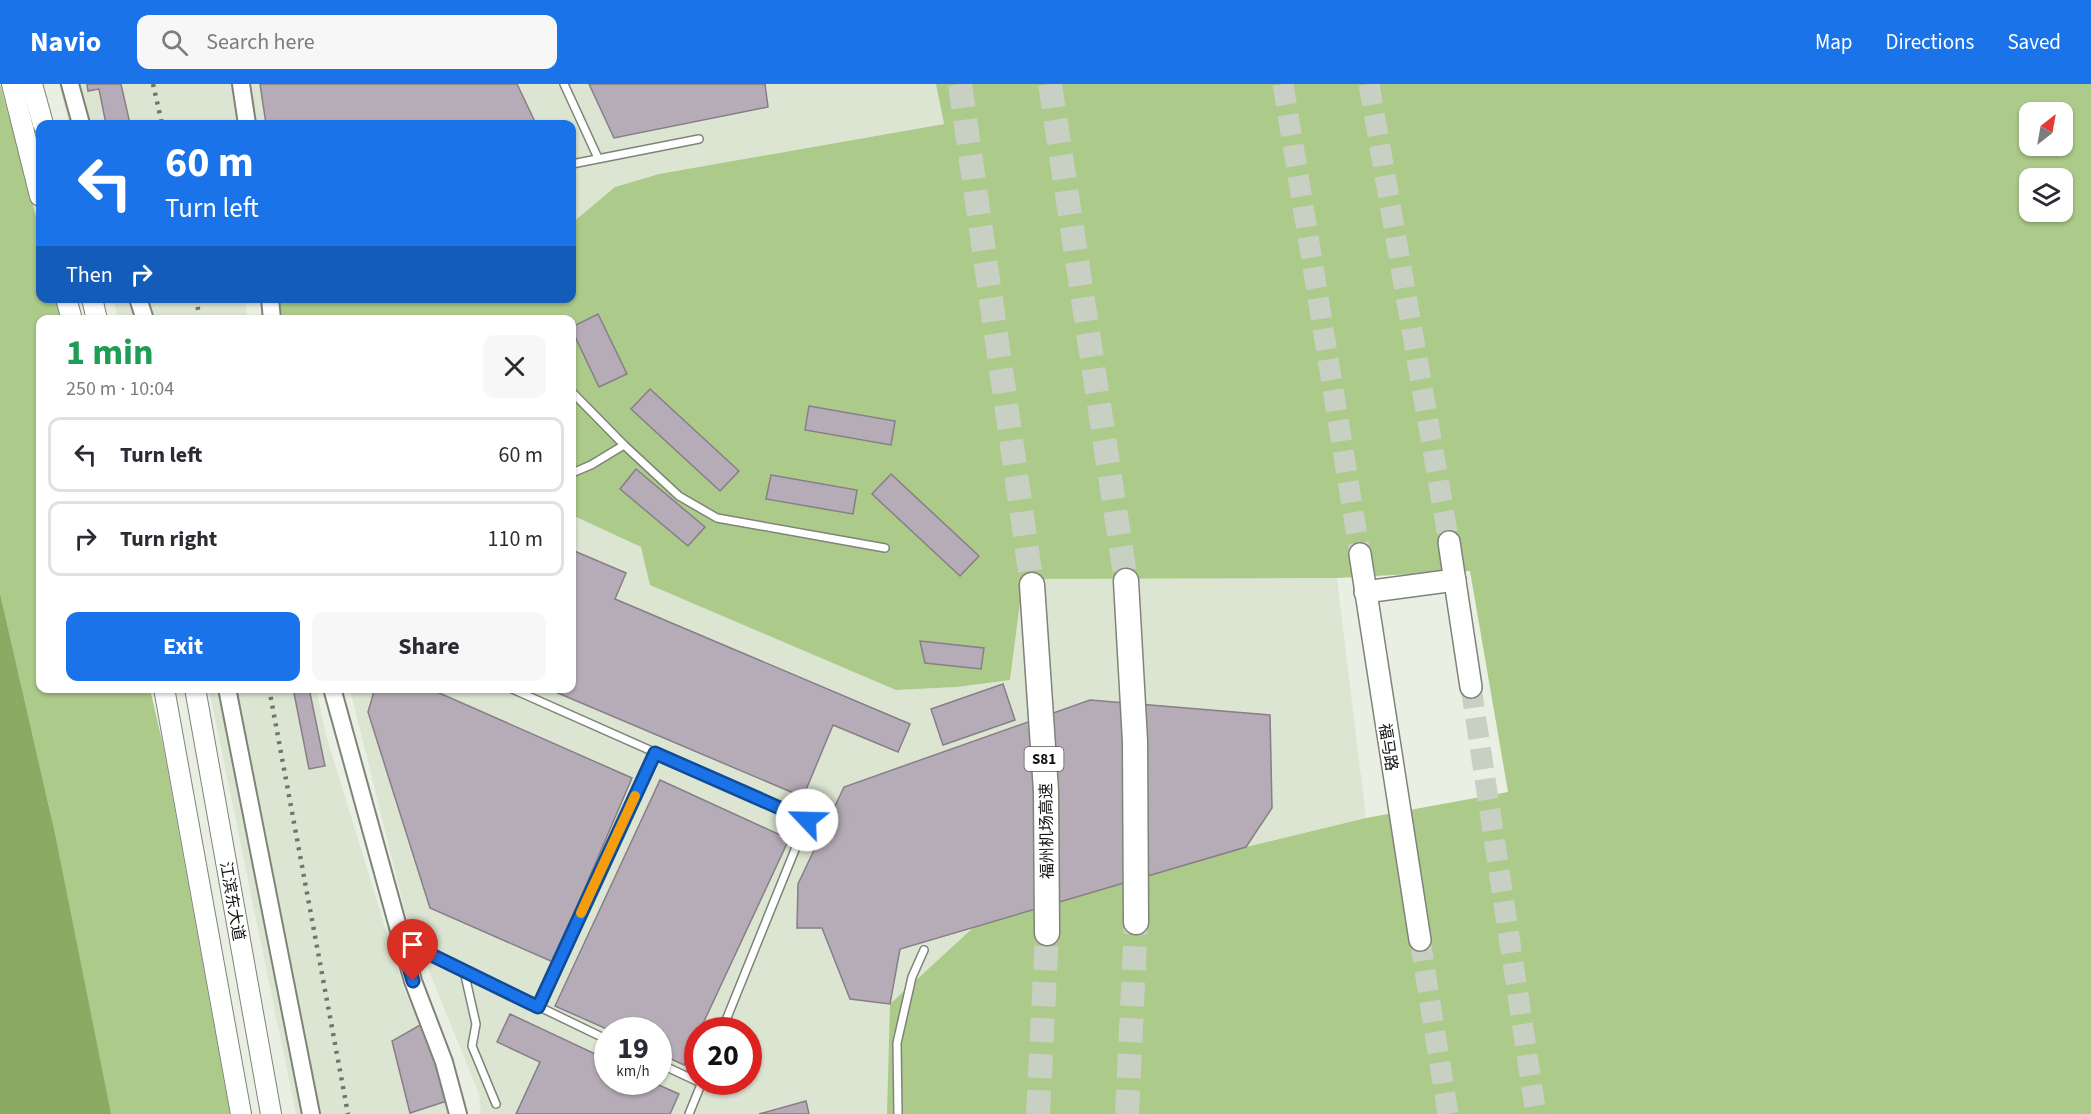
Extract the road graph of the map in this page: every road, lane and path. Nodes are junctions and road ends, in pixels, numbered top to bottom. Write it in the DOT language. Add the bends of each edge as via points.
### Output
graph roads {
  1 [pos="12,84"];
  2 [pos="32,84"];
  3 [pos="70,84"];
  4 [pos="241,84"];
  5 [pos="564,84"];
  6 [pos="42,120"];
  7 [pos="80,120"];
  8 [pos="246,120"];
  9 [pos="699,139"];
  10 [pos="598,158"];
  11 [pos="576,163"];
  12 [pos="36,180"];
  13 [pos="576,396"];
  14 [pos="624,445"];
  15 [pos="576,471"];
  16 [pos="1449,542"];
  17 [pos="885,548"];
  18 [pos="1360,554"];
  19 [pos="1126,580"];
  20 [pos="1455,580"];
  21 [pos="1032,585"];
  22 [pos="1365,592"];
  23 [pos="1471,687"];
  24 [pos="165,693"];
  25 [pos="196,693"];
  26 [pos="228,693"];
  27 [pos="333,693"];
  28 [pos="521,693"];
  29 [pos="655,753"];
  30 [pos="1136,921"];
  31 [pos="1047,933"];
  32 [pos="401,940"];
  33 [pos="1420,940"];
  34 [pos="924,950"];
  35 [pos="464,971"];
  36 [pos="538,1007"];
  37 [pos="727,1017"];
  38 [pos="594,1033"];
  39 [pos="697,1095"];
  40 [pos="496,1104"];
  41 [pos="241,1114"];
  42 [pos="271,1114"];
  43 [pos="310,1114"];
  44 [pos="459,1114"];
  45 [pos="689,1114"];
  46 [pos="898,1114"];
  1 -- 12 [label="main road"];
  2 -- 6 [label="main road"];
  3 -- 7 [label="street"];
  4 -- 8 [label="street"];
  5 -- 10 [label="lane"];
  9 -- 10 [label="lane"];
  10 -- 11 [label="lane"];
  13 -- 14 [label="lane"];
  14 -- 15 [label="lane"];
  14 -- 17 [label="lane" via="679,496 717,518"];
  16 -- 20 [label="main road"];
  18 -- 22 [label="main road, 福马路"];
  19 -- 30 [label="highway" via="1135,741"];
  20 -- 22 [label="main road"];
  20 -- 23 [label="main road"];
  21 -- 31 [label="highway, 福州机场高速 / S81" via="1046,791"];
  22 -- 33 [label="main road, 福马路"];
  24 -- 41 [label="main road"];
  25 -- 42 [label="main road, 江滨东大道"];
  26 -- 43 [label="street"];
  27 -- 32 [label="street"];
  28 -- 29 [label="lane"];
  29 -- 36 [label="lane"];
  29 -- 37 [label="lane" via="807,820"];
  32 -- 35 [label="lane"];
  32 -- 44 [label="street"];
  34 -- 46 [label="lane" via="912,977 897,1043"];
  35 -- 36 [label="lane"];
  35 -- 40 [label="lane" via="476,1023 472,1046"];
  36 -- 38 [label="lane"];
  39 -- 45 [label="lane"];
}
